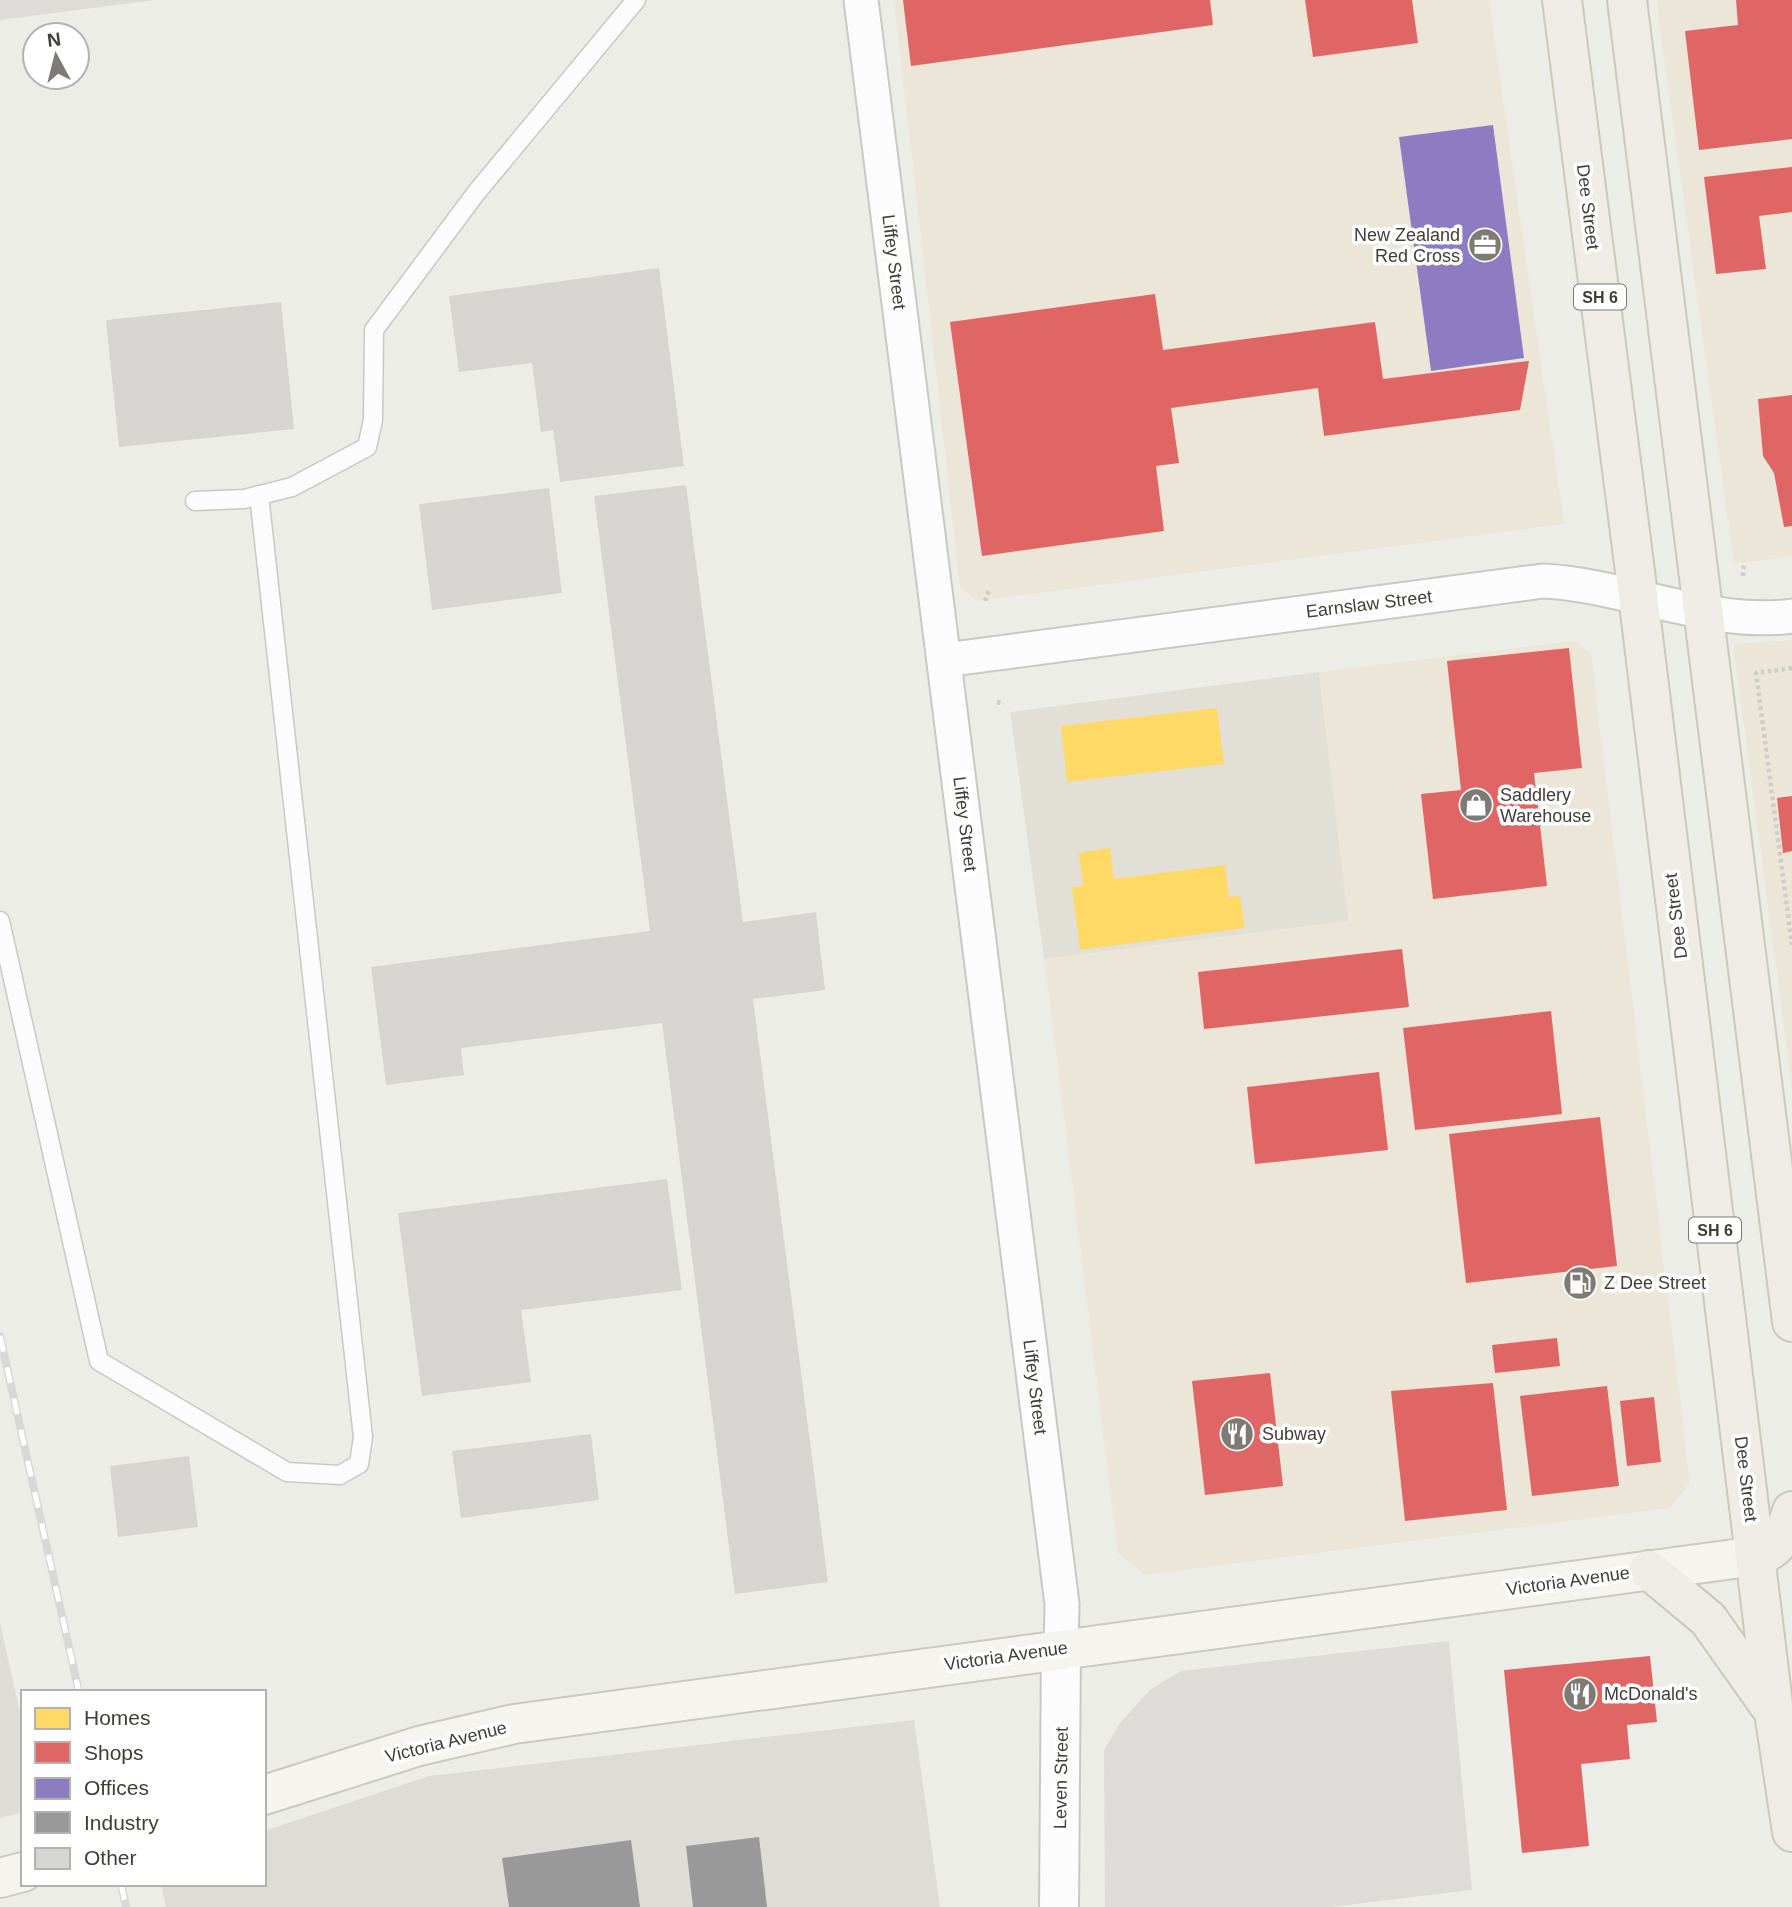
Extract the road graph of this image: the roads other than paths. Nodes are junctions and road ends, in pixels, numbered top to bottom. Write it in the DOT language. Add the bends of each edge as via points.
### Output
graph roads {
  1 [pos="636,0"];
  2 [pos="861,0"];
  3 [pos="1562,0"];
  4 [pos="1627,0"];
  5 [pos="259,495"];
  6 [pos="195,501"];
  7 [pos="1638,595"];
  8 [pos="1703,610"];
  9 [pos="1792,616"];
  10 [pos="945,660"];
  11 [pos="0,921"];
  12 [pos="1792,1322"];
  13 [pos="1792,1511"];
  14 [pos="1756,1556"];
  15 [pos="1648,1570"];
  16 [pos="1061,1649"];
  17 [pos="1774,1712"];
  18 [pos="1788,1774"];
  19 [pos="266,1794"];
  20 [pos="1792,1832"];
  21 [pos="21,1873"];
  22 [pos="0,1878"];
  23 [pos="1059,1907"];
  1 -- 5 [label="lane" via="476,193 374,330 373,420 367,447 292,487"];
  2 -- 10 [label="street, Liffey Street"];
  3 -- 7 [label="main road, Dee Street / SH 6"];
  4 -- 8 [label="main road"];
  5 -- 6 [label="lane"];
  5 -- 11 [label="lane" via="363,1437 359,1464 340,1475 287,1472 99,1361"];
  7 -- 8 [label="street, Earnslaw Street"];
  7 -- 10 [label="street, Earnslaw Street" via="1575,582 1543,581"];
  7 -- 14 [label="main road, Dee Street / SH 6"];
  8 -- 9 [label="street, Earnslaw Street" via="1749,620"];
  8 -- 12 [label="main road"];
  10 -- 16 [label="street, Liffey Street" via="1062,1604"];
  13 -- 14 [label="main road" via="1779,1545"];
  14 -- 15 [label="main road, Victoria Avenue"];
  14 -- 17 [label="main road, Dee Street / SH 6"];
  15 -- 16 [label="main road, Victoria Avenue"];
  15 -- 17 [label="main road" via="1708,1619"];
  16 -- 19 [label="main road, Victoria Avenue" via="514,1724 419,1746"];
  16 -- 23 [label="street, Leven Street"];
  17 -- 18 [label="main road, Dee Street / SH 6"];
  18 -- 20 [label="main road, Dee Street / SH 6"];
  21 -- 22 [label="main road"];
}
